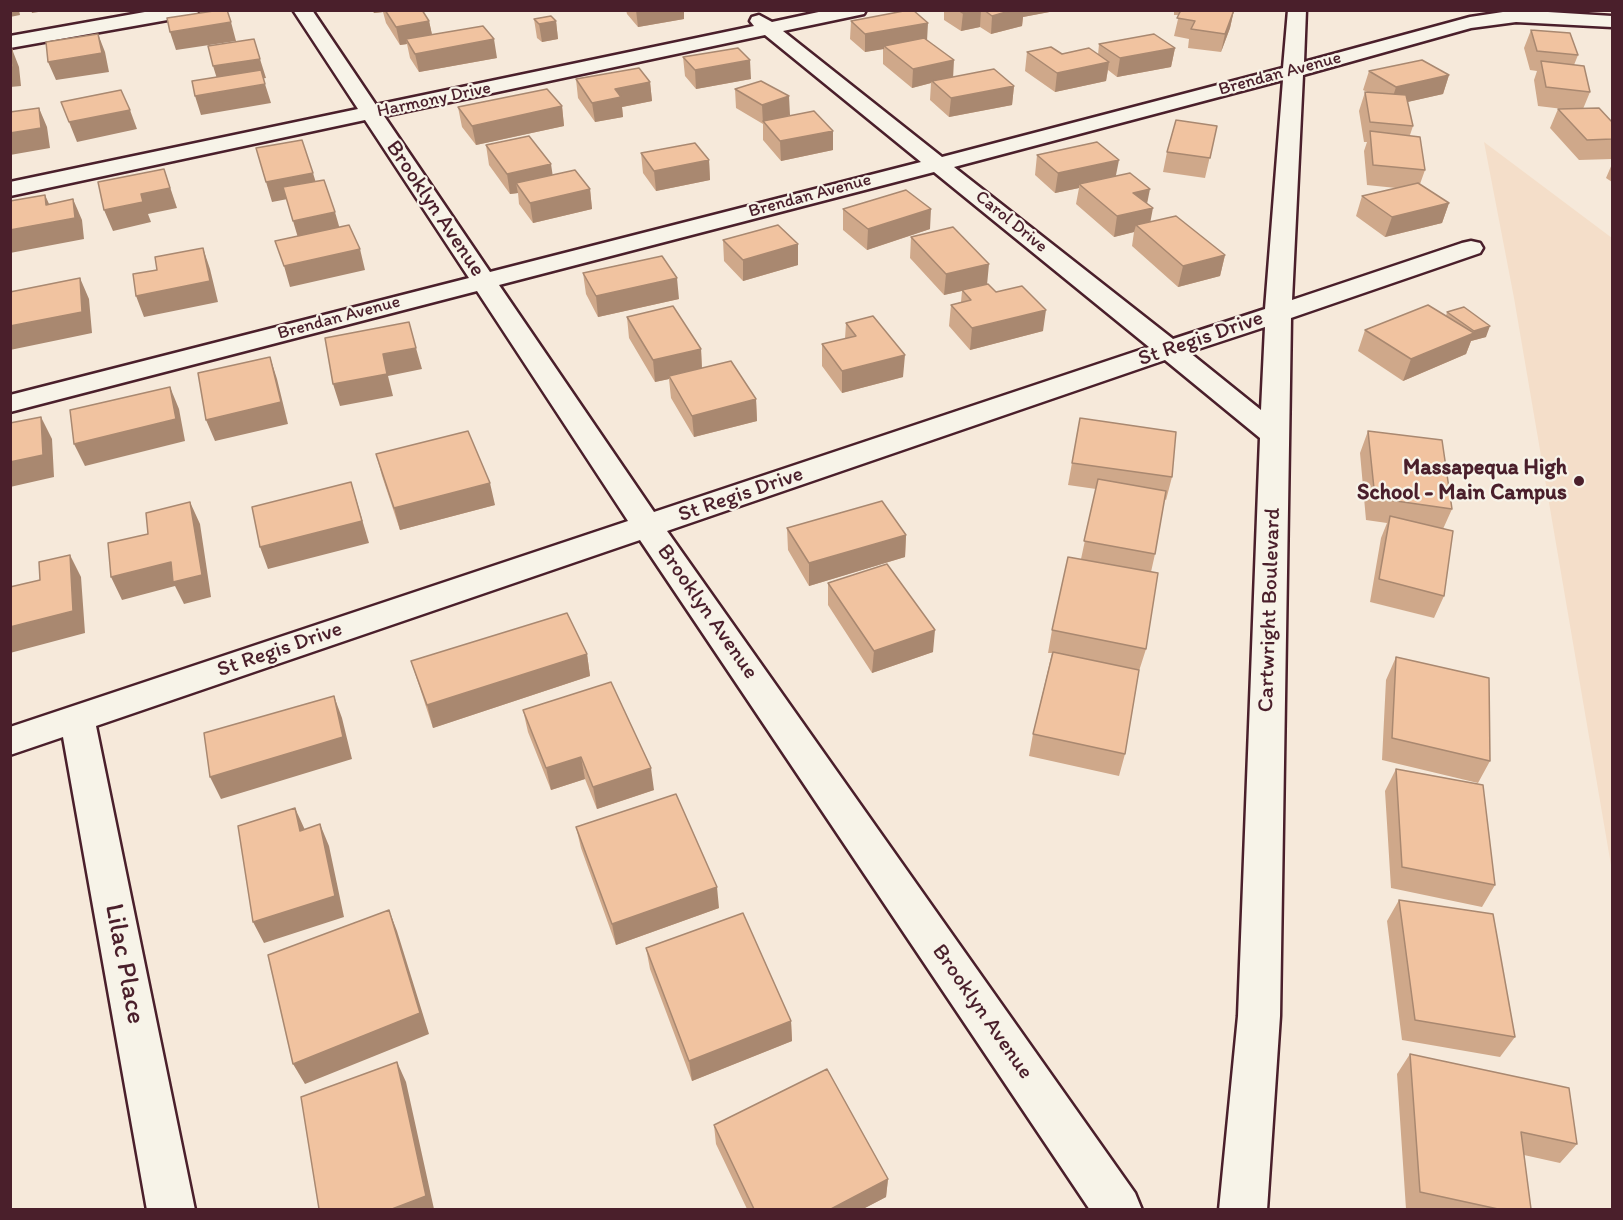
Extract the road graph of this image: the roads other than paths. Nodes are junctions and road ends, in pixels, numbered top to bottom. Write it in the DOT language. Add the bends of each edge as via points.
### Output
graph roads {
  1 [pos="190,10"];
  2 [pos="302,10"];
  3 [pos="747,10"];
  4 [pos="858,10"];
  5 [pos="1297,10"];
  6 [pos="1612,21"];
  7 [pos="770,29"];
  8 [pos="10,42"];
  9 [pos="1294,71"];
  10 [pos="371,113"];
  11 [pos="938,163"];
  12 [pos="10,189"];
  13 [pos="1471,248"];
  14 [pos="483,281"];
  15 [pos="1278,313"];
  16 [pos="1170,350"];
  17 [pos="10,404"];
  18 [pos="1275,435"];
  19 [pos="647,526"];
  20 [pos="77,718"];
  21 [pos="10,741"];
  22 [pos="171,1209"];
  23 [pos="1118,1209"];
  24 [pos="1243,1209"];
  1 -- 8 [label="street"];
  2 -- 10 [label="street, Brooklyn Avenue"];
  3 -- 7 [label="street, Carol Drive"];
  4 -- 7 [label="street, Harmony Drive"];
  5 -- 9 [label="street, Cartwright Boulevard"];
  6 -- 9 [label="street, Brendan Avenue" via="1498,18"];
  7 -- 10 [label="street, Harmony Drive"];
  7 -- 11 [label="street, Carol Drive"];
  9 -- 11 [label="street, Brendan Avenue"];
  9 -- 15 [label="street, Cartwright Boulevard"];
  10 -- 12 [label="street, Harmony Drive"];
  10 -- 14 [label="street, Brooklyn Avenue"];
  11 -- 14 [label="street, Brendan Avenue"];
  11 -- 16 [label="street, Carol Drive"];
  13 -- 15 [label="street, St Regis Drive"];
  14 -- 17 [label="street, Brendan Avenue"];
  14 -- 19 [label="street, Brooklyn Avenue"];
  15 -- 16 [label="street, St Regis Drive"];
  15 -- 18 [label="street, Cartwright Boulevard"];
  16 -- 18 [label="street, Carol Drive"];
  16 -- 19 [label="street, St Regis Drive"];
  18 -- 24 [label="street, Cartwright Boulevard" via="1259,1016"];
  19 -- 20 [label="street, St Regis Drive"];
  19 -- 23 [label="street, Brooklyn Avenue"];
  20 -- 21 [label="street, St Regis Drive"];
  20 -- 22 [label="street, Lilac Place"];
}
